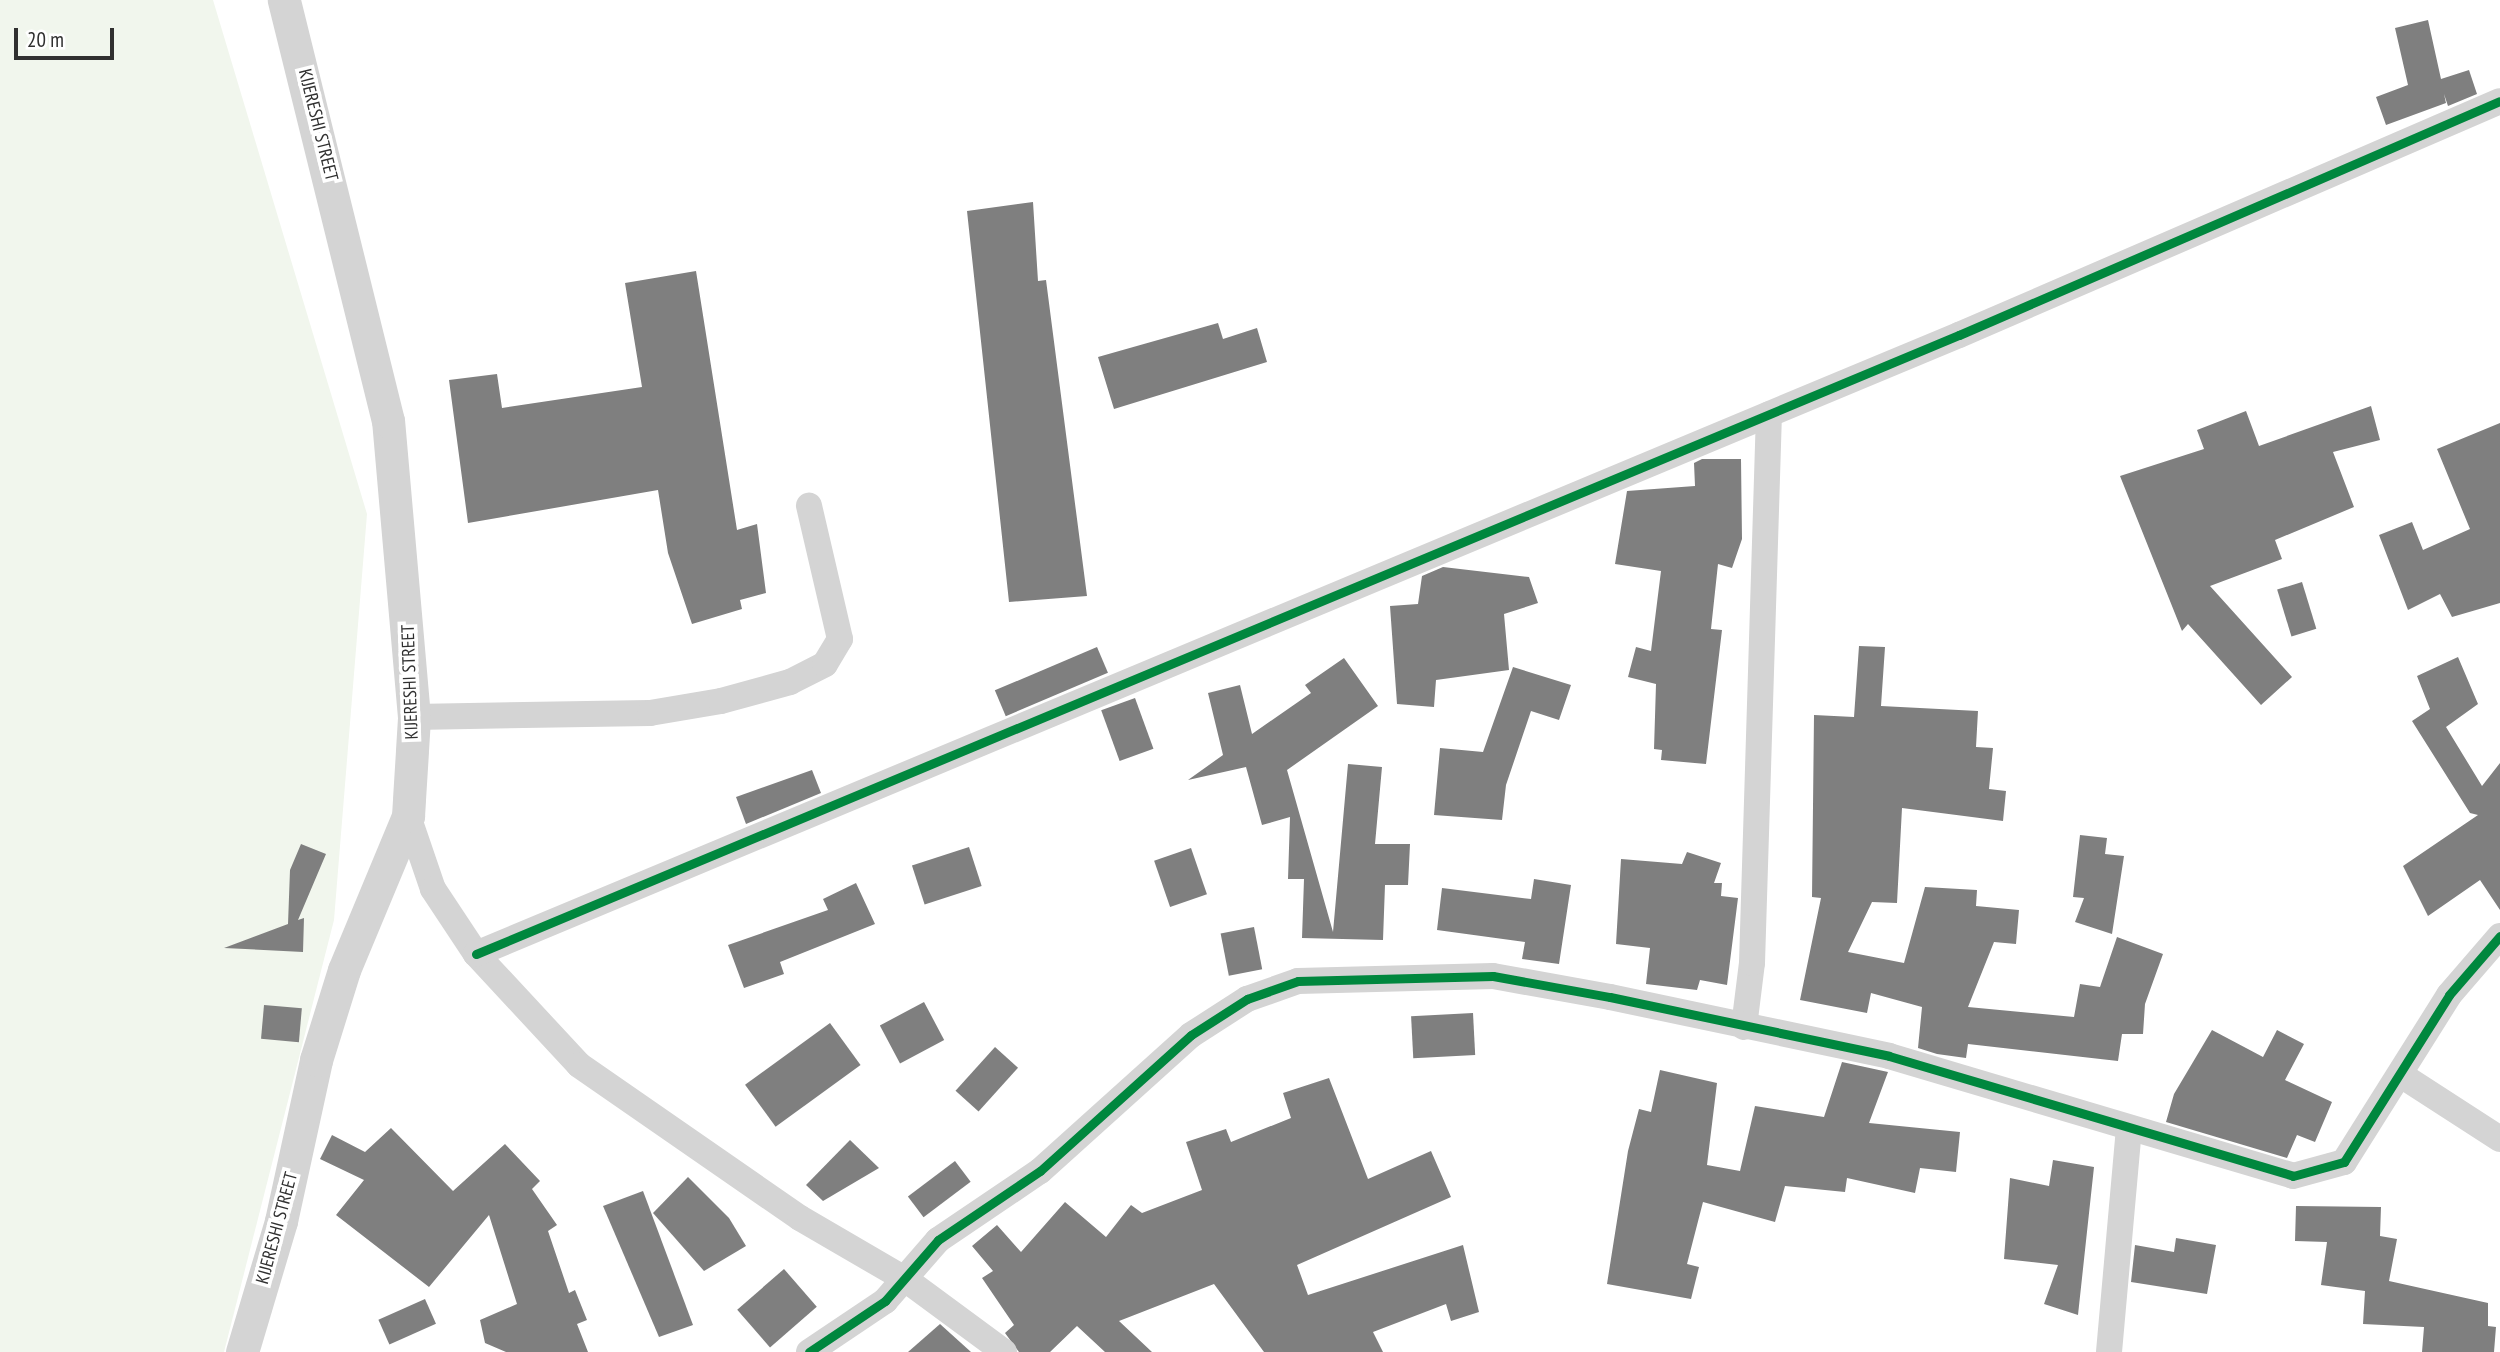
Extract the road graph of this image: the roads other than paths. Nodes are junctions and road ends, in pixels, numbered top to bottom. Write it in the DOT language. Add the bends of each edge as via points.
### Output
graph roads {
  1 [pos="284,0"];
  2 [pos="2500,101"];
  3 [pos="1769,414"];
  4 [pos="809,506"];
  5 [pos="414,717"];
  6 [pos="408,816"];
  7 [pos="2500,936"];
  8 [pos="476,954"];
  9 [pos="1744,1027"];
  10 [pos="2401,1075"];
  11 [pos="2129,1129"];
  12 [pos="2500,1139"];
  13 [pos="905,1279"];
  14 [pos="242,1352"];
  15 [pos="809,1352"];
  16 [pos="1004,1352"];
  17 [pos="2109,1352"];
  1 -- 5 [label="street, KIJERESHI STREET" via="388,421"];
  2 -- 3 [label="street"];
  3 -- 8 [label="street"];
  3 -- 9 [label="street" via="1752,963"];
  4 -- 5 [label="street" via="840,639 825,664 744,695 650,713"];
  5 -- 6 [label="street, KIJERESHI STREET"];
  6 -- 8 [label="street" via="433,889"];
  6 -- 14 [label="street, KIJERESHI STREET" via="344,970 316,1060 281,1221"];
  7 -- 10 [label="street" via="2449,995"];
  8 -- 13 [label="street" via="579,1065 800,1218"];
  9 -- 11 [label="street" via="1889,1056"];
  9 -- 13 [label="street" via="1493,976 1298,981 1247,999 1191,1035 1040,1171 938,1240"];
  10 -- 11 [label="street" via="2344,1162 2293,1176"];
  10 -- 12 [label="street"];
  11 -- 17 [label="street"];
  13 -- 15 [label="street" via="856,1324"];
  13 -- 16 [label="street"];
}
